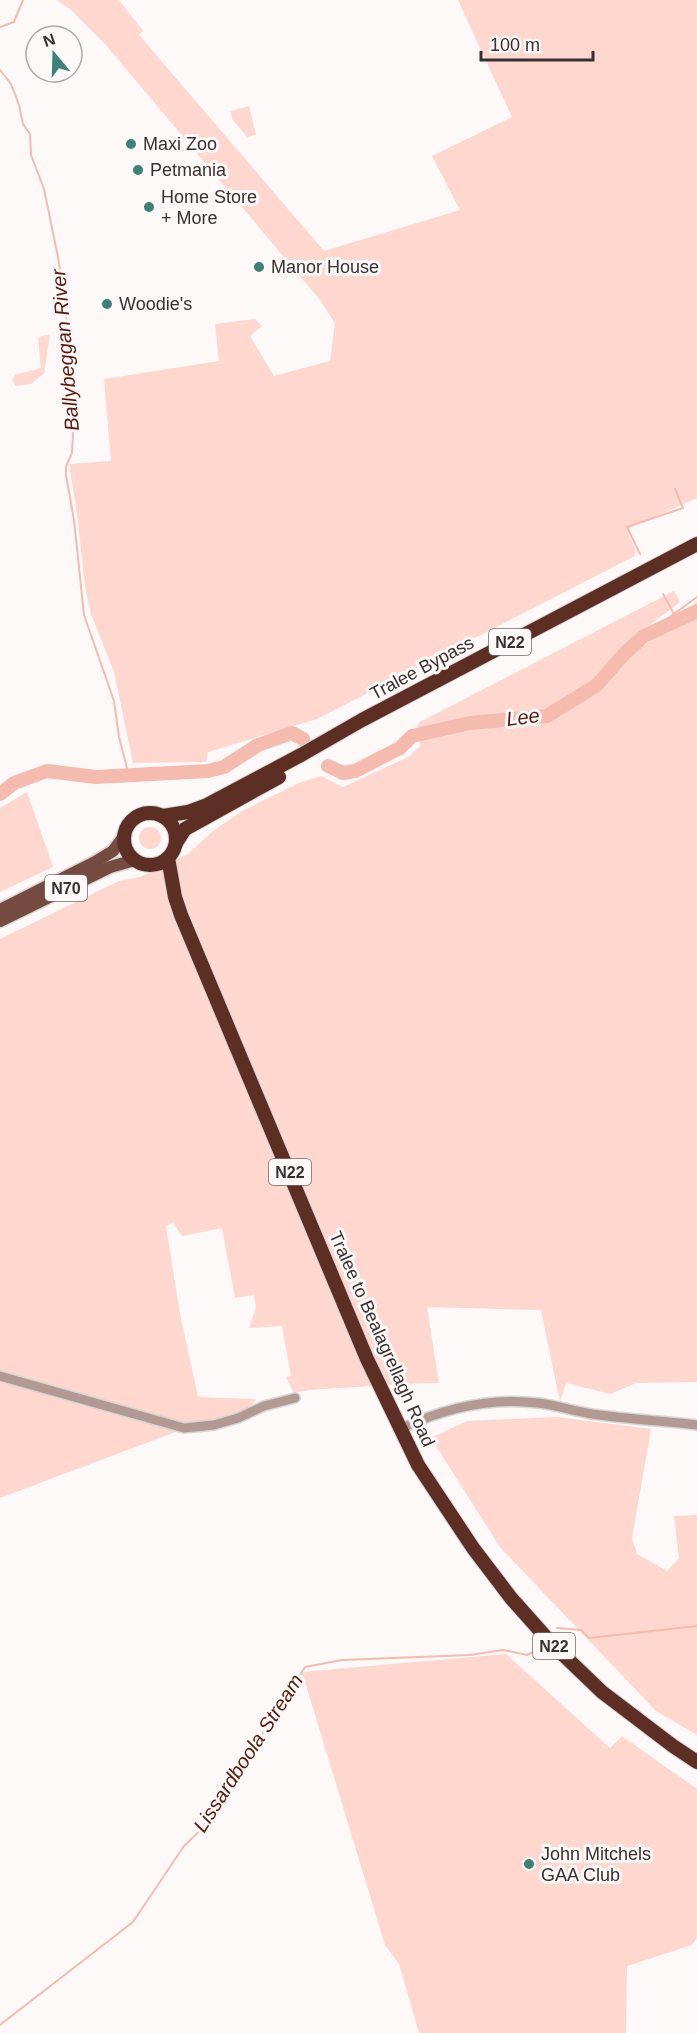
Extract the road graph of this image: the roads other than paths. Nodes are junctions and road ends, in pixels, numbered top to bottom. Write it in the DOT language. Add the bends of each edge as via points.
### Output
graph roads {
  1 [pos="697,544"];
  2 [pos="697,554"];
  3 [pos="326,746"];
  4 [pos="305,758"];
  5 [pos="163,816"];
  6 [pos="125,834"];
  7 [pos="176,843"];
  8 [pos="168,858"];
  9 [pos="135,861"];
  10 [pos="151,865"];
  11 [pos="0,910"];
  12 [pos="182,915"];
  13 [pos="0,921"];
  14 [pos="0,1376"];
  15 [pos="295,1398"];
  16 [pos="697,1425"];
  17 [pos="400,1429"];
  18 [pos="697,1762"];
  1 -- 3 [label="highway, Tralee Bypass / N22" via="362,720"];
  2 -- 3 [label="highway, Tralee Bypass / N22"];
  3 -- 4 [label="highway, Tralee Bypass / N22"];
  4 -- 5 [label="highway, Tralee Bypass / N22" via="207,805"];
  4 -- 7 [label="highway, Tralee Bypass / N22" via="185,829"];
  5 -- 6 [label="highway, N22" via="138,816"];
  5 -- 7 [label="highway" via="174,828"];
  6 -- 9 [label="highway" via="126,849"];
  6 -- 11 [label="main road, N70" via="113,851 95,862"];
  7 -- 8 [label="highway, N22"];
  8 -- 10 [label="highway"];
  8 -- 12 [label="highway, Tralee to Bealagrellagh Road / N22"];
  9 -- 10 [label="highway"];
  9 -- 13 [label="main road, N70" via="110,867"];
  10 -- 12 [label="highway, Tralee to Bealagrellagh Road / N22"];
  12 -- 17 [label="highway, Tralee to Bealagrellagh Road / N22"];
  14 -- 15 [label="street" via="184,1428 214,1425"];
  16 -- 17 [label="street" via="599,1415 517,1401 460,1407"];
  17 -- 18 [label="highway, Tralee to Bealagrellagh Road / N22" via="418,1465 473,1548 552,1644 602,1692"];
}
